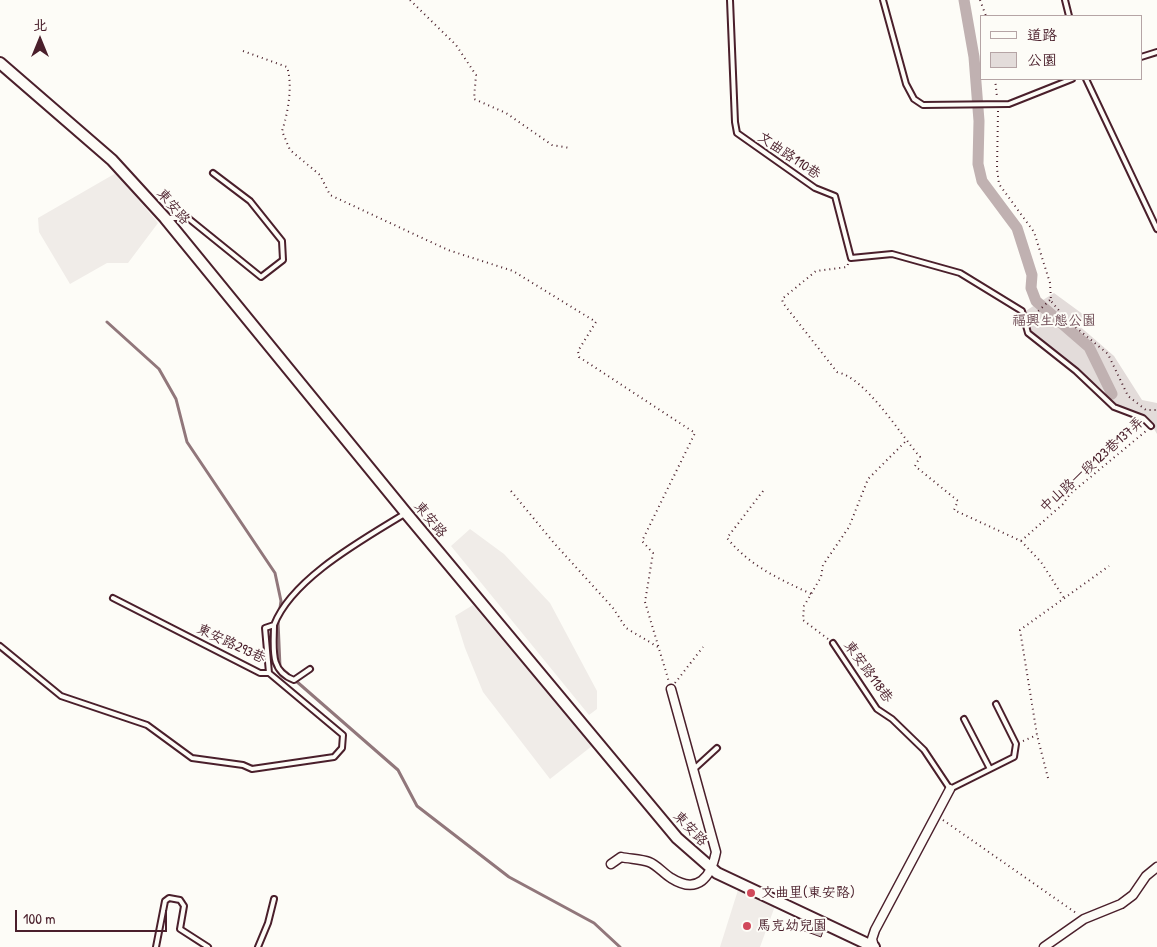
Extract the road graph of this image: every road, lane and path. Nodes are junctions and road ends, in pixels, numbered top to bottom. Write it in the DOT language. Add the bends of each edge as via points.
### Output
graph roads {
  1 [pos="410,0"];
  2 [pos="730,0"];
  3 [pos="883,0"];
  4 [pos="980,0"];
  5 [pos="1065,0"];
  6 [pos="986,15"];
  7 [pos="1069,15"];
  8 [pos="243,51"];
  9 [pos="1157,52"];
  10 [pos="1142,57"];
  11 [pos="0,63"];
  12 [pos="994,80"];
  13 [pos="1069,80"];
  14 [pos="1086,80"];
  15 [pos="998,105"];
  16 [pos="570,148"];
  17 [pos="213,173"];
  18 [pos="165,218"];
  19 [pos="1157,229"];
  20 [pos="851,258"];
  21 [pos="1051,299"];
  22 [pos="1025,323"];
  23 [pos="1157,410"];
  24 [pos="1151,426"];
  25 [pos="906,441"];
  26 [pos="511,491"];
  27 [pos="763,492"];
  28 [pos="406,513"];
  29 [pos="1021,541"];
  30 [pos="1109,566"];
  31 [pos="811,594"];
  32 [pos="113,598"];
  33 [pos="1064,598"];
  34 [pos="274,625"];
  35 [pos="833,643"];
  36 [pos="0,646"];
  37 [pos="658,647"];
  38 [pos="703,647"];
  39 [pos="310,668"];
  40 [pos="269,673"];
  41 [pos="671,689"];
  42 [pos="996,704"];
  43 [pos="964,719"];
  44 [pos="1037,735"];
  45 [pos="1016,744"];
  46 [pos="717,748"];
  47 [pos="990,769"];
  48 [pos="693,770"];
  49 [pos="1048,778"];
  50 [pos="950,789"];
  51 [pos="936,815"];
  52 [pos="611,864"];
  53 [pos="1157,867"];
  54 [pos="712,870"];
  55 [pos="274,899"];
  56 [pos="1084,919"];
  57 [pos="156,947"];
  58 [pos="208,947"];
  59 [pos="258,947"];
  60 [pos="874,947"];
  61 [pos="1044,947"];
  1 -- 16 [label="path" via="456,45 476,75 474,98 506,113 552,145"];
  2 -- 20 [label="lane, 文曲路110巷" via="737,132 815,188 835,196"];
  3 -- 15 [label="lane" via="906,84 914,99 923,105"];
  4 -- 6 [label="path"];
  5 -- 7 [label="lane"];
  8 -- 37 [label="path" via="287,67 290,78 288,114 282,131 290,150 320,175 330,195 448,250 514,271 589,317 596,322 578,351 579,357 695,433 642,541 653,553 645,602"];
  9 -- 10 [label="lane"];
  11 -- 18 [label="street, 東安路" via="112,160"];
  12 -- 15 [label="path"];
  13 -- 15 [label="lane" via="1009,104"];
  14 -- 19 [label="lane"];
  15 -- 21 [label="path" via="996,168 999,184 1034,232 1050,283"];
  17 -- 18 [label="lane" via="250,202 282,241 283,260 261,277 188,218"];
  18 -- 28 [label="street, 東安路"];
  20 -- 22 [label="lane" via="892,254 960,273 1022,311"];
  20 -- 25 [label="path" via="847,267 816,271 782,299 783,303 837,372 846,374 881,406"];
  21 -- 22 [label="path"];
  21 -- 23 [label="path" via="1067,320 1108,354 1128,396 1146,410"];
  22 -- 24 [label="lane" via="1028,333 1076,371 1114,407 1143,418"];
  24 -- 29 [label="path, 中山路一段123巷137弄" via="1070,494 1064,504"];
  25 -- 29 [label="path" via="920,457 915,466 958,501 954,510"];
  25 -- 31 [label="path, 東安路118巷" via="868,479 849,527 824,565"];
  26 -- 37 [label="path" via="613,608 626,628"];
  27 -- 31 [label="path" via="727,538 764,572"];
  28 -- 34 [label="lane, 東安路293巷" via="317,573 280,609"];
  28 -- 54 [label="street, 東安路" via="678,838"];
  29 -- 33 [label="path" via="1042,562"];
  30 -- 33 [label="path"];
  31 -- 35 [label="path, 東安路118巷" via="804,606 803,620"];
  32 -- 40 [label="lane, 東安路293巷" via="260,673"];
  33 -- 44 [label="path" via="1020,630"];
  34 -- 39 [label="lane" via="274,662 286,677 294,680"];
  34 -- 40 [label="lane, 東安路293巷" via="265,628"];
  35 -- 50 [label="lane, 東安路118巷" via="877,709 924,750"];
  36 -- 40 [label="lane" via="60,696 147,725 192,758 252,769 334,757 342,748 344,735"];
  37 -- 41 [label="path"];
  38 -- 41 [label="path"];
  41 -- 48 [label="street"];
  42 -- 45 [label="lane"];
  43 -- 47 [label="lane"];
  44 -- 45 [label="path"];
  44 -- 49 [label="path"];
  45 -- 47 [label="lane" via="1014,757"];
  46 -- 48 [label="lane"];
  47 -- 50 [label="lane"];
  48 -- 54 [label="street" via="716,852"];
  50 -- 51 [label="street, 東安路"];
  51 -- 56 [label="path"];
  51 -- 60 [label="street, 東安路" via="875,930"];
  52 -- 54 [label="street" via="621,858 649,862 686,886 699,883"];
  53 -- 56 [label="street" via="1121,904"];
  54 -- 60 [label="street, 東安路"];
  55 -- 59 [label="lane"];
  56 -- 61 [label="street"];
  57 -- 58 [label="lane" via="165,901 169,898 180,900 184,906 180,929"];
}
